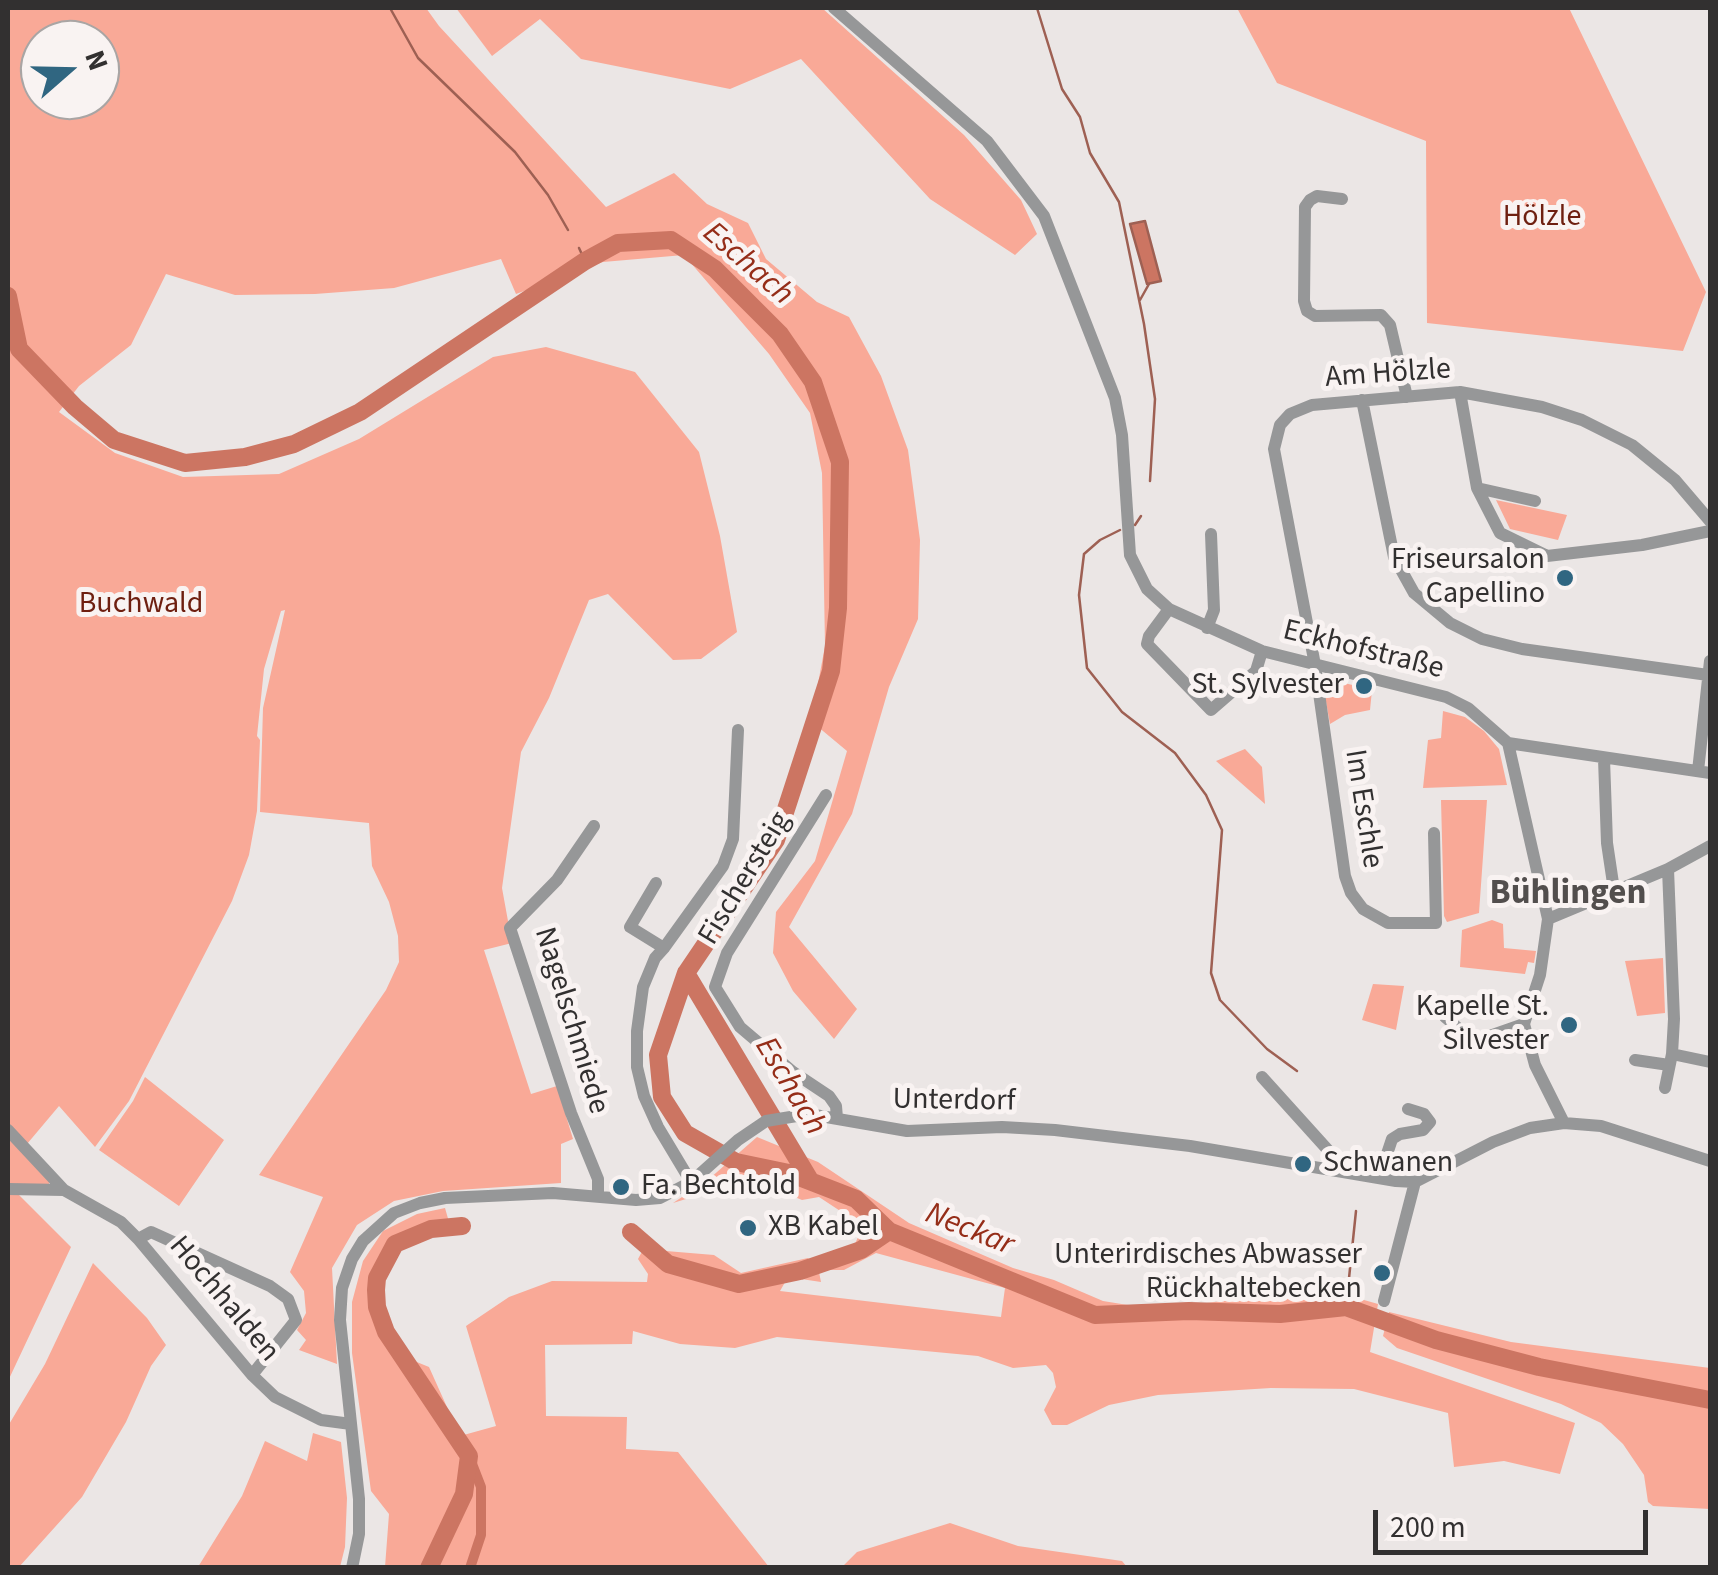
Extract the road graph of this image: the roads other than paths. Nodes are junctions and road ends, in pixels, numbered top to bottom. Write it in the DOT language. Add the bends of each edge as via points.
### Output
graph roads {
  1 [pos="834,8"];
  2 [pos="1342,199"];
  3 [pos="1460,392"];
  4 [pos="1407,396"];
  5 [pos="1362,400"];
  6 [pos="1477,488"];
  7 [pos="1536,501"];
  8 [pos="1710,521"];
  9 [pos="1710,531"];
  10 [pos="1211,534"];
  11 [pos="1170,609"];
  12 [pos="1206,628"];
  13 [pos="1262,651"];
  14 [pos="1314,665"];
  15 [pos="1709,668"];
  16 [pos="738,730"];
  17 [pos="1508,743"];
  18 [pos="1604,759"];
  19 [pos="1704,772"];
  20 [pos="826,795"];
  21 [pos="594,826"];
  22 [pos="1434,833"];
  23 [pos="1710,846"];
  24 [pos="1668,869"];
  25 [pos="656,883"];
  26 [pos="1614,890"];
  27 [pos="1548,919"];
  28 [pos="664,948"];
  29 [pos="1440,1004"];
  30 [pos="1524,1024"];
  31 [pos="1636,1060"];
  32 [pos="1671,1060"];
  33 [pos="1710,1062"];
  34 [pos="1262,1077"];
  35 [pos="1665,1088"];
  36 [pos="1408,1110"];
  37 [pos="837,1118"];
  38 [pos="1564,1123"];
  39 [pos="8,1130"];
  40 [pos="1710,1161"];
  41 [pos="1336,1171"];
  42 [pos="1379,1178"];
  43 [pos="691,1182"];
  44 [pos="1416,1182"];
  45 [pos="8,1189"];
  46 [pos="64,1190"];
  47 [pos="598,1196"];
  48 [pos="138,1238"];
  49 [pos="1384,1302"];
  50 [pos="252,1375"];
  51 [pos="351,1424"];
  52 [pos="352,1568"];
  1 -- 11 [label="street" via="987,140 1044,216 1115,398 1130,555 1147,589"];
  2 -- 4 [label="street" via="1317,196 1305,208 1306,311 1380,316 1390,325"];
  3 -- 4 [label="street, Am Hölzle"];
  3 -- 6 [label="street"];
  3 -- 8 [label="street, Am Hölzle" via="1542,407 1608,432 1675,480"];
  4 -- 5 [label="street, Am Hölzle"];
  5 -- 14 [label="street, Am Hölzle" via="1290,414 1274,449"];
  5 -- 15 [label="street" via="1394,557 1414,593 1450,624 1522,649"];
  6 -- 7 [label="street"];
  6 -- 9 [label="street" via="1500,533 1547,556"];
  10 -- 12 [label="street" via="1214,610"];
  11 -- 12 [label="street, Eckhofstraße"];
  11 -- 13 [label="street" via="1148,644 1211,710 1256,671"];
  12 -- 13 [label="street, Eckhofstraße"];
  13 -- 14 [label="street, Eckhofstraße"];
  14 -- 17 [label="street, Eckhofstraße" via="1446,697"];
  14 -- 22 [label="street, Im Eschle" via="1345,876 1363,908 1388,923 1436,923"];
  15 -- 19 [label="street"];
  16 -- 28 [label="street" via="733,840 723,866"];
  17 -- 18 [label="street"];
  17 -- 27 [label="street"];
  18 -- 19 [label="street"];
  18 -- 26 [label="street"];
  20 -- 37 [label="street, Fischersteig" via="728,953 714,988 740,1026 828,1096"];
  21 -- 47 [label="street, Nagelschmiede" via="557,880 510,928 598,1179"];
  23 -- 24 [label="street"];
  24 -- 26 [label="street"];
  24 -- 32 [label="street"];
  25 -- 28 [label="street" via="630,926"];
  26 -- 27 [label="street"];
  27 -- 30 [label="street"];
  28 -- 43 [label="street" via="643,987 637,1067 658,1127"];
  29 -- 30 [label="street" via="1465,1034 1484,1038"];
  30 -- 38 [label="street" via="1535,1065"];
  31 -- 32 [label="street"];
  32 -- 33 [label="street"];
  32 -- 35 [label="street"];
  34 -- 41 [label="street" via="1327,1149"];
  36 -- 42 [label="street" via="1430,1122 1392,1138"];
  37 -- 41 [label="street, Unterdorf" via="907,1131 1055,1130"];
  37 -- 43 [label="street, Unterdorf" via="776,1118"];
  38 -- 40 [label="street" via="1602,1126"];
  38 -- 44 [label="street" via="1493,1142"];
  39 -- 46 [label="street"];
  41 -- 42 [label="street, Unterdorf"];
  42 -- 44 [label="street, Unterdorf"];
  43 -- 47 [label="street, Unterdorf" via="660,1198"];
  44 -- 49 [label="street"];
  45 -- 46 [label="street"];
  46 -- 48 [label="street, Hochhalden"];
  47 -- 51 [label="street, Unterdorf" via="444,1198 394,1214 363,1241 340,1301"];
  48 -- 50 [label="street, Hochhalden"];
  48 -- 50 [label="street" via="151,1232 288,1300 296,1320"];
  50 -- 51 [label="street, Hochhalden" via="276,1397 321,1420"];
  51 -- 52 [label="street, Unterdorf" via="360,1517"];
}
